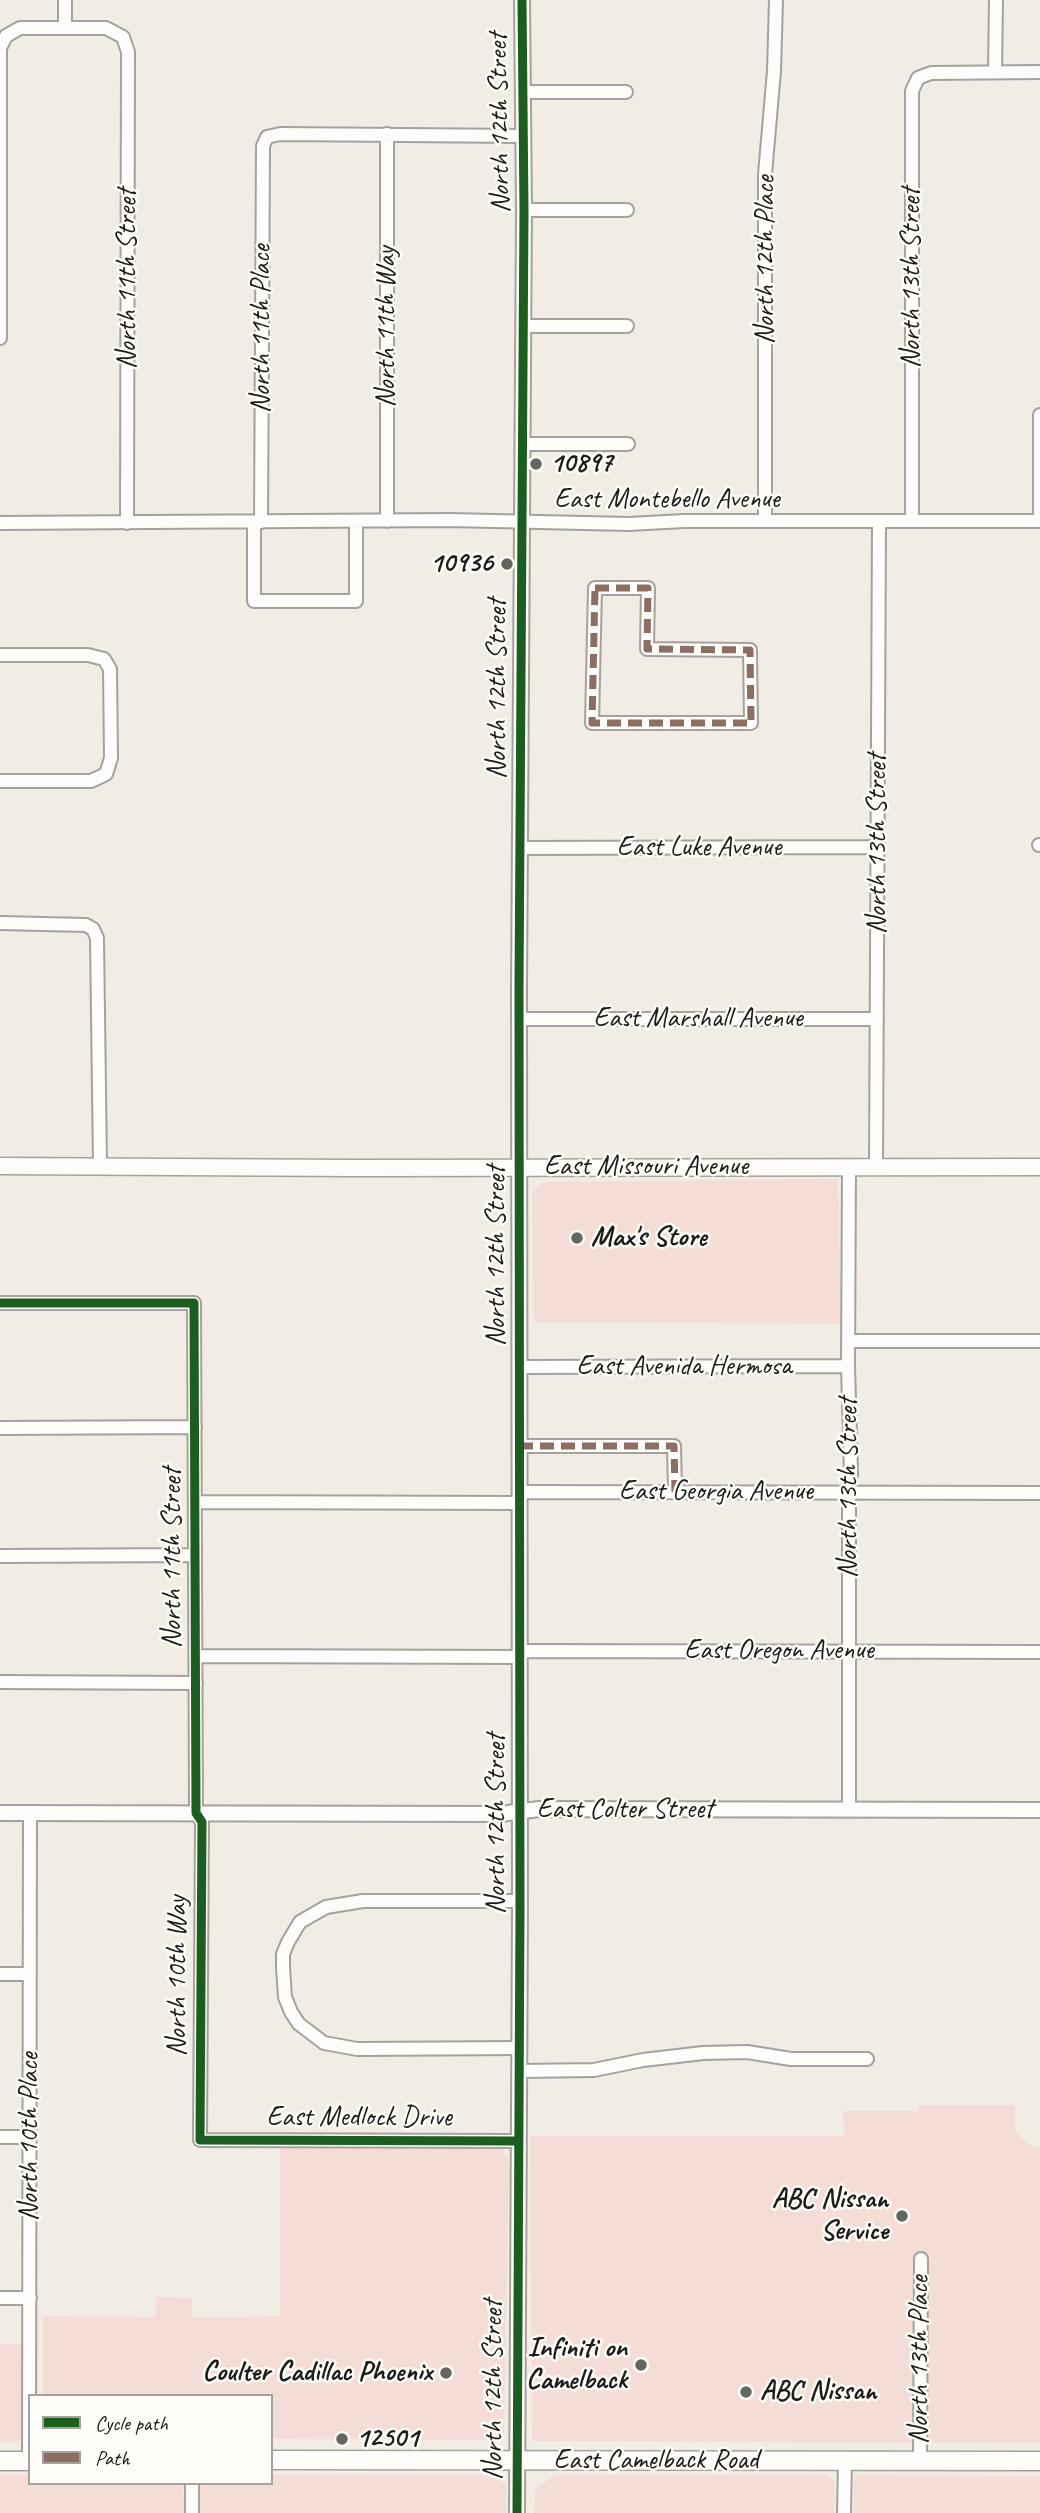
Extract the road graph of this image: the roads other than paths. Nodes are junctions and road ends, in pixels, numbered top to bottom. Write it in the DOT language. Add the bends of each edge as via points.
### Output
graph roads {
  1 [pos="65,0"];
  2 [pos="522,0"];
  3 [pos="776,0"];
  4 [pos="996,0"];
  5 [pos="65,26"];
  6 [pos="995,72"];
  7 [pos="1040,72"];
  8 [pos="523,92"];
  9 [pos="626,92"];
  10 [pos="387,134"];
  11 [pos="524,136"];
  12 [pos="524,210"];
  13 [pos="627,210"];
  14 [pos="523,326"];
  15 [pos="627,326"];
  16 [pos="0,338"];
  17 [pos="1040,415"];
  18 [pos="523,444"];
  19 [pos="628,444"];
  20 [pos="356,521"];
  21 [pos="387,521"];
  22 [pos="765,521"];
  23 [pos="912,521"];
  24 [pos="1040,521"];
  25 [pos="258,522"];
  26 [pos="521,522"];
  27 [pos="879,522"];
  28 [pos="0,523"];
  29 [pos="127,523"];
  30 [pos="0,655"];
  31 [pos="751,723"];
  32 [pos="0,781"];
  33 [pos="878,847"];
  34 [pos="520,848"];
  35 [pos="0,923"];
  36 [pos="520,1018"];
  37 [pos="877,1019"];
  38 [pos="0,1166"];
  39 [pos="100,1166"];
  40 [pos="849,1167"];
  41 [pos="876,1167"];
  42 [pos="1040,1167"];
  43 [pos="520,1168"];
  44 [pos="0,1303"];
  45 [pos="848,1341"];
  46 [pos="1040,1341"];
  47 [pos="848,1366"];
  48 [pos="520,1367"];
  49 [pos="195,1427"];
  50 [pos="0,1428"];
  51 [pos="519,1446"];
  52 [pos="675,1492"];
  53 [pos="849,1492"];
  54 [pos="1040,1493"];
  55 [pos="519,1498"];
  56 [pos="195,1502"];
  57 [pos="195,1555"];
  58 [pos="0,1556"];
  59 [pos="849,1651"];
  60 [pos="1040,1652"];
  61 [pos="519,1654"];
  62 [pos="196,1656"];
  63 [pos="0,1682"];
  64 [pos="196,1683"];
  65 [pos="849,1809"];
  66 [pos="1040,1810"];
  67 [pos="520,1811"];
  68 [pos="0,1812"];
  69 [pos="30,1813"];
  70 [pos="196,1813"];
  71 [pos="520,1901"];
  72 [pos="0,1974"];
  73 [pos="29,1974"];
  74 [pos="519,2048"];
  75 [pos="867,2059"];
  76 [pos="519,2071"];
  77 [pos="0,2137"];
  78 [pos="30,2137"];
  79 [pos="200,2140"];
  80 [pos="518,2141"];
  81 [pos="921,2259"];
  82 [pos="0,2298"];
  83 [pos="30,2298"];
  84 [pos="30,2394"];
  85 [pos="273,2460"];
  86 [pos="0,2461"];
  87 [pos="28,2461"];
  88 [pos="517,2461"];
  89 [pos="845,2461"];
  90 [pos="920,2461"];
  91 [pos="1040,2461"];
  92 [pos="192,2485"];
  93 [pos="192,2513"];
  94 [pos="517,2513"];
  95 [pos="844,2513"];
  1 -- 5 [label="street"];
  2 -- 8 [label="street, North 12th Street"];
  3 -- 22 [label="street, North 12th Place" via="765,174"];
  4 -- 6 [label="street"];
  5 -- 16 [label="street" via="20,28 6,36 0,48"];
  5 -- 29 [label="street, North 11th Street" via="106,28 123,37 128,52"];
  6 -- 7 [label="street"];
  6 -- 23 [label="street, North 13th Street" via="931,73 918,78 912,91"];
  8 -- 9 [label="street"];
  8 -- 11 [label="street, North 12th Street"];
  10 -- 11 [label="street"];
  10 -- 21 [label="street, North 11th Way"];
  10 -- 25 [label="street, North 11th Place" via="280,134 267,137 263,146"];
  11 -- 12 [label="street, North 12th Street"];
  12 -- 13 [label="street"];
  12 -- 14 [label="street, North 12th Street"];
  14 -- 15 [label="street"];
  14 -- 18 [label="street, North 12th Street"];
  17 -- 24 [label="street"];
  18 -- 19 [label="street"];
  18 -- 26 [label="street, North 12th Street"];
  20 -- 21 [label="street, East Montebello Avenue"];
  20 -- 25 [label="street, East Montebello Avenue"];
  20 -- 25 [label="street, North 11th Place" via="356,601 254,601"];
  21 -- 26 [label="street, East Montebello Avenue"];
  22 -- 26 [label="street, East Montebello Avenue"];
  22 -- 27 [label="street, East Montebello Avenue"];
  23 -- 24 [label="street, East Montebello Avenue"];
  23 -- 27 [label="street, East Montebello Avenue"];
  25 -- 29 [label="street, East Montebello Avenue"];
  26 -- 34 [label="street, North 12th Street"];
  27 -- 33 [label="street, North 13th Street"];
  28 -- 29 [label="street, East Montebello Avenue"];
  30 -- 32 [label="street" via="104,659 110,669 111,758 106,774 91,781"];
  31 -- 31 [label="street" via="750,650 647,649 648,588 595,588 592,723"];
  33 -- 34 [label="street, East Luke Avenue"];
  33 -- 37 [label="street, North 13th Street"];
  34 -- 36 [label="street, North 12th Street"];
  35 -- 39 [label="street" via="74,924 93,929 98,949"];
  36 -- 37 [label="street, East Marshall Avenue"];
  36 -- 43 [label="street, North 12th Street"];
  37 -- 41 [label="street, North 13th Street"];
  38 -- 39 [label="main road, East Missouri Avenue"];
  39 -- 43 [label="main road, East Missouri Avenue"];
  40 -- 41 [label="main road, East Missouri Avenue"];
  40 -- 43 [label="main road, East Missouri Avenue"];
  40 -- 45 [label="street, North 13th Street"];
  41 -- 42 [label="main road, East Missouri Avenue"];
  43 -- 48 [label="street, North 12th Street"];
  44 -- 49 [label="street, North 11th Street" via="194,1303"];
  45 -- 46 [label="street"];
  45 -- 47 [label="street, North 13th Street"];
  47 -- 48 [label="street, East Avenida Hermosa"];
  47 -- 53 [label="street, North 13th Street"];
  48 -- 51 [label="street, North 12th Street"];
  49 -- 50 [label="street"];
  49 -- 56 [label="street, North 11th Street"];
  51 -- 52 [label="street" via="674,1446"];
  51 -- 55 [label="street, North 12th Street"];
  52 -- 53 [label="street, East Georgia Avenue"];
  52 -- 55 [label="street, East Georgia Avenue"];
  53 -- 54 [label="street, East Georgia Avenue"];
  53 -- 59 [label="street, North 13th Street"];
  55 -- 56 [label="street, East Georgia Avenue"];
  55 -- 61 [label="street, North 12th Street"];
  56 -- 57 [label="street, North 11th Street"];
  57 -- 58 [label="street"];
  57 -- 62 [label="street, North 11th Street"];
  59 -- 60 [label="street, East Oregon Avenue"];
  59 -- 61 [label="street, East Oregon Avenue"];
  59 -- 65 [label="street, North 13th Street"];
  61 -- 62 [label="street, East Oregon Avenue"];
  61 -- 67 [label="street, North 12th Street"];
  62 -- 64 [label="street, North 11th Street"];
  63 -- 64 [label="street"];
  64 -- 70 [label="street, North 11th Street"];
  65 -- 66 [label="street, East Colter Street"];
  65 -- 67 [label="street, East Colter Street"];
  67 -- 70 [label="street, East Colter Street"];
  67 -- 71 [label="street, North 12th Street"];
  68 -- 69 [label="street, East Colter Street"];
  69 -- 70 [label="street, East Colter Street"];
  69 -- 73 [label="street, North 10th Place"];
  70 -- 79 [label="street, North 10th Way" via="202,1822"];
  71 -- 74 [label="street, North 12th Street"];
  71 -- 74 [label="street" via="363,1901 326,1907 300,1922 288,1942 283,1967 291,2012 324,2042 357,2049"];
  72 -- 73 [label="street"];
  73 -- 78 [label="street, North 10th Place"];
  74 -- 76 [label="street, North 12th Street"];
  75 -- 76 [label="street" via="703,2053 594,2070"];
  76 -- 80 [label="street, North 12th Street"];
  77 -- 78 [label="street"];
  78 -- 83 [label="street, North 10th Place"];
  79 -- 80 [label="street, East Medlock Drive"];
  80 -- 88 [label="street, North 12th Street"];
  81 -- 90 [label="street, North 13th Place"];
  82 -- 83 [label="street"];
  83 -- 84 [label="street, North 10th Place"];
  85 -- 88 [label="main road, East Camelback Road"];
  86 -- 87 [label="main road"];
  88 -- 89 [label="main road, East Camelback Road"];
  88 -- 94 [label="street, North 12th Street"];
  89 -- 90 [label="main road, East Camelback Road"];
  89 -- 95 [label="street"];
  90 -- 91 [label="main road, East Camelback Road"];
  92 -- 93 [label="street"];
}
